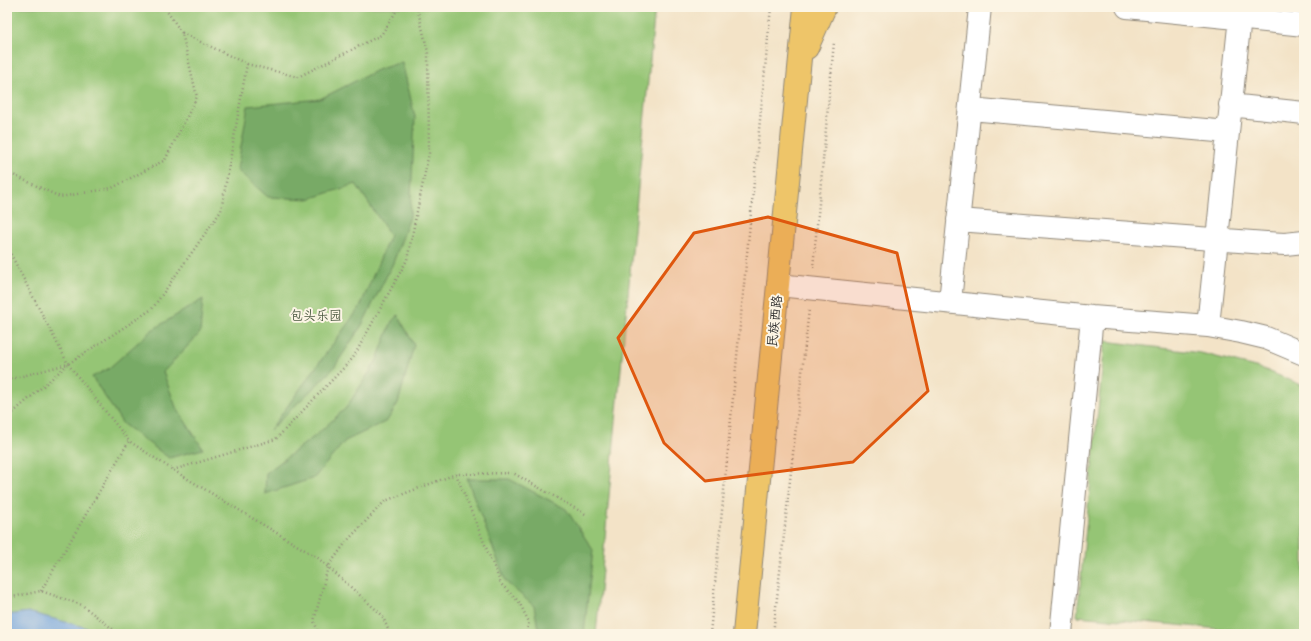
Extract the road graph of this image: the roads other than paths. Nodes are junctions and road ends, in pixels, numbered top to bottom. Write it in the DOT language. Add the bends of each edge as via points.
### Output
graph roads {
  1 [pos="805,7"];
  2 [pos="826,7"];
  3 [pos="980,7"];
  4 [pos="1127,7"];
  5 [pos="1240,13"];
  6 [pos="1304,25"];
  7 [pos="799,66"];
  8 [pos="1230,105"];
  9 [pos="970,109"];
  10 [pos="1304,113"];
  11 [pos="1228,132"];
  12 [pos="958,220"];
  13 [pos="1217,239"];
  14 [pos="1304,242"];
  15 [pos="778,285"];
  16 [pos="950,302"];
  17 [pos="1092,317"];
  18 [pos="1208,326"];
  19 [pos="1304,354"];
  20 [pos="744,634"];
  21 [pos="1061,634"];
  1 -- 7 [label="main road, 民族西路"];
  2 -- 7 [label="main road"];
  3 -- 9 [label="street"];
  4 -- 5 [label="street"];
  5 -- 6 [label="street"];
  5 -- 8 [label="street"];
  7 -- 15 [label="main road, 民族西路"];
  8 -- 10 [label="street"];
  8 -- 11 [label="street"];
  9 -- 11 [label="street"];
  9 -- 12 [label="street"];
  11 -- 13 [label="street"];
  12 -- 13 [label="street"];
  12 -- 16 [label="street"];
  13 -- 14 [label="street" via="1278,244"];
  13 -- 18 [label="street"];
  15 -- 16 [label="street"];
  15 -- 20 [label="main road, 民族西路"];
  16 -- 17 [label="street"];
  17 -- 18 [label="street"];
  17 -- 21 [label="street"];
  18 -- 19 [label="street" via="1266,338"];
}
